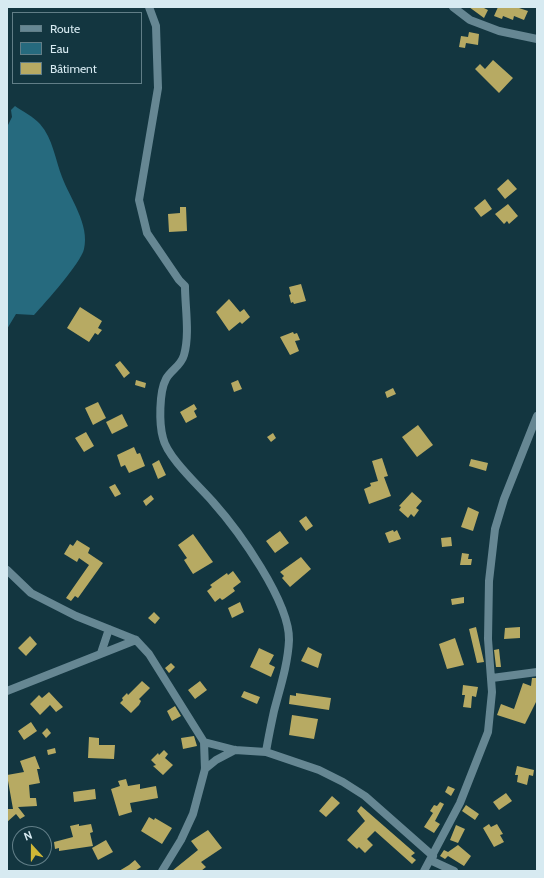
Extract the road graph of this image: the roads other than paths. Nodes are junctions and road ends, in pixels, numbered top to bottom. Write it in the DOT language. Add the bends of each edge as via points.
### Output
graph roads {
  1 [pos="149,7"];
  2 [pos="453,7"];
  3 [pos="537,39"];
  4 [pos="537,416"];
  5 [pos="7,570"];
  6 [pos="108,629"];
  7 [pos="136,640"];
  8 [pos="101,653"];
  9 [pos="537,672"];
  10 [pos="492,678"];
  11 [pos="7,691"];
  12 [pos="204,742"];
  13 [pos="235,750"];
  14 [pos="266,752"];
  15 [pos="205,769"];
  16 [pos="432,858"];
  17 [pos="162,871"];
  18 [pos="424,871"];
  19 [pos="454,871"];
  1 -- 14 [label="street" via="156,26 158,88 139,200 147,232 185,286 186,344 180,363 166,379 161,403 162,438 168,451 216,506 249,550 284,610 288,627 285,673"];
  2 -- 3 [label="street" via="470,20 499,31"];
  4 -- 10 [label="street" via="494,529 488,632"];
  5 -- 6 [label="street" via="31,593"];
  6 -- 7 [label="street"];
  6 -- 8 [label="street"];
  7 -- 8 [label="street"];
  7 -- 12 [label="street" via="149,654"];
  8 -- 11 [label="street"];
  9 -- 10 [label="street"];
  10 -- 16 [label="street" via="492,707 488,732 460,803"];
  12 -- 13 [label="street"];
  12 -- 15 [label="street"];
  13 -- 14 [label="street"];
  13 -- 15 [label="street"];
  14 -- 16 [label="street" via="319,770 365,796"];
  15 -- 17 [label="street" via="193,814"];
  16 -- 18 [label="street"];
  16 -- 19 [label="street"];
}
